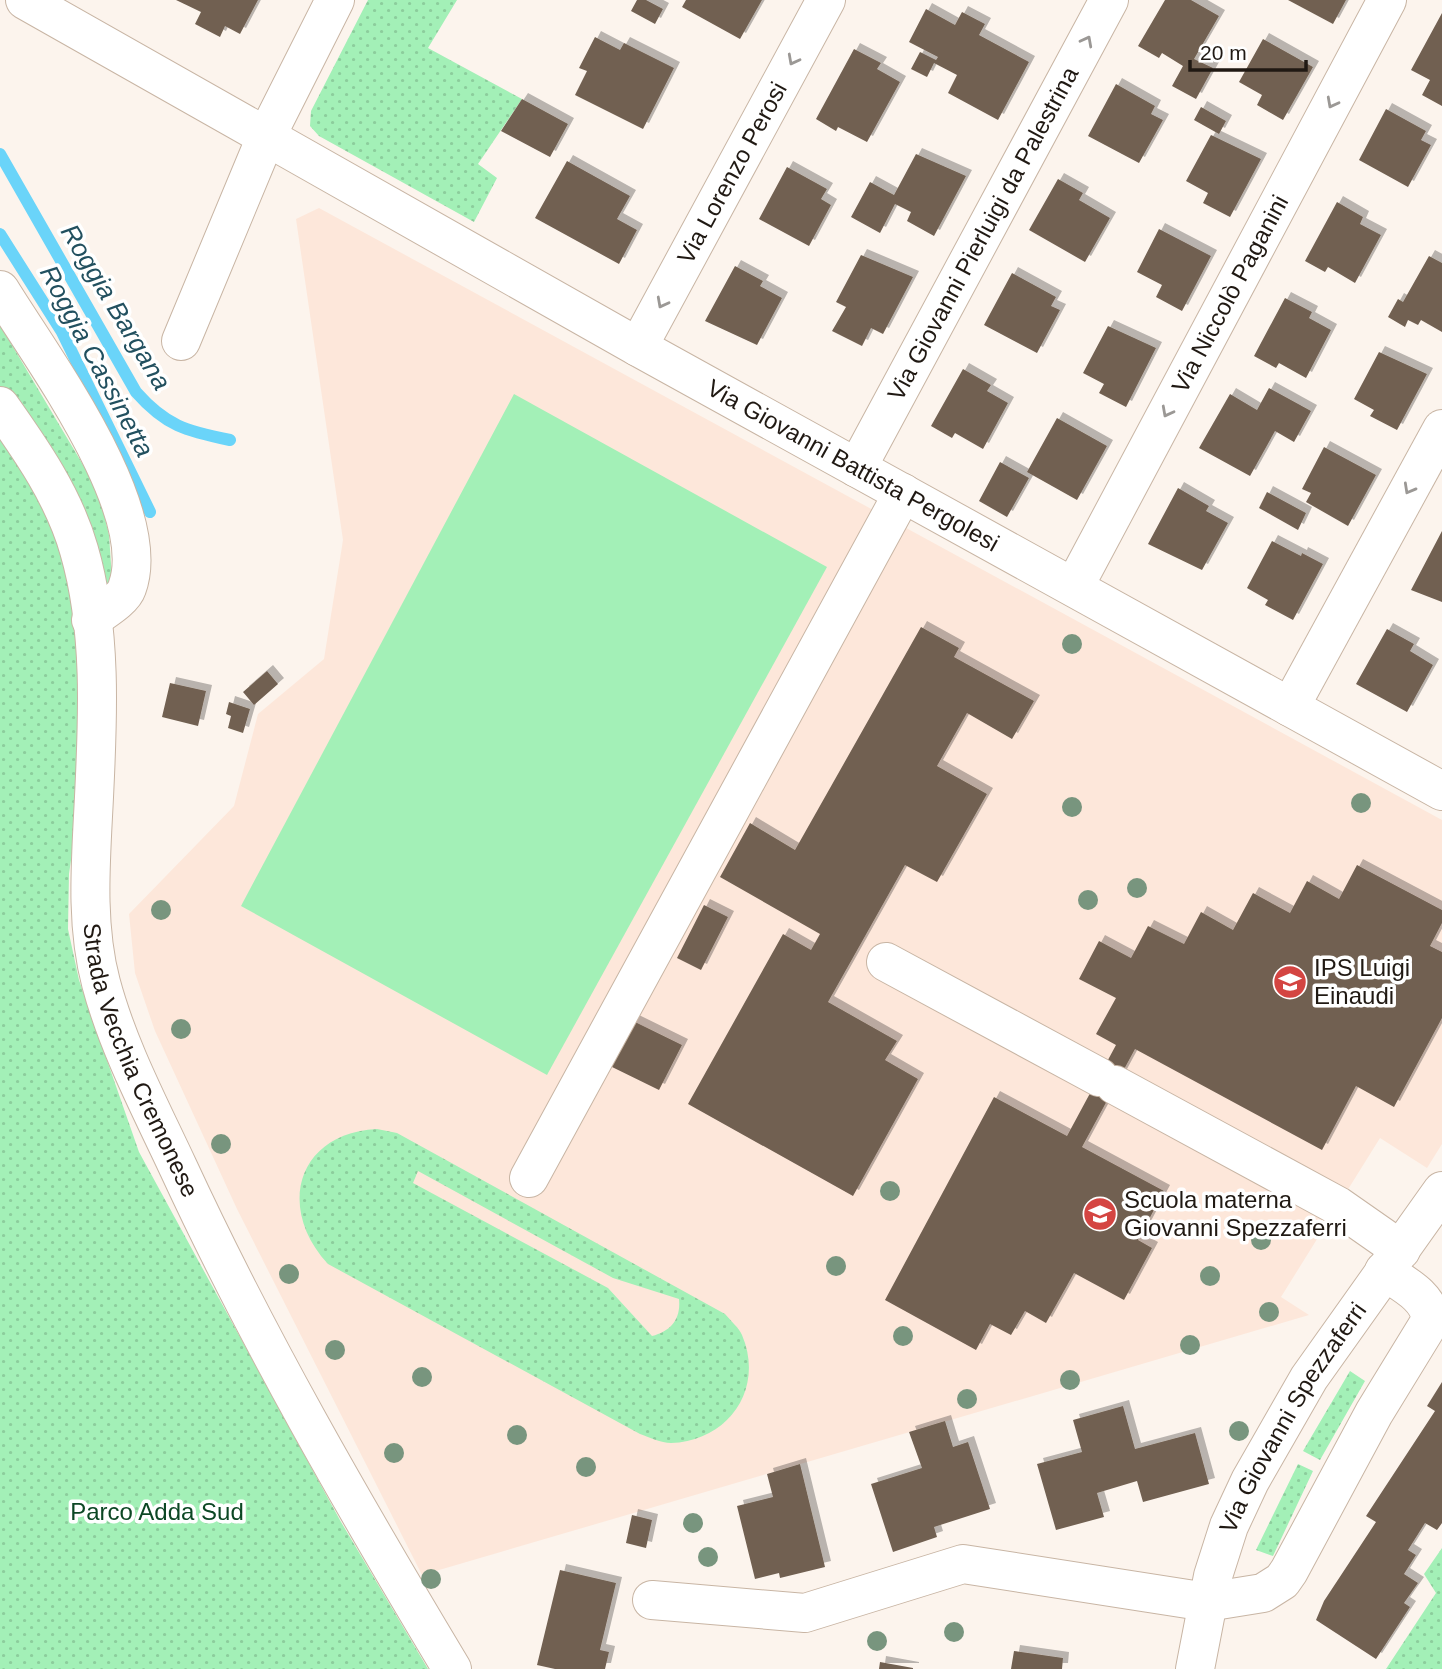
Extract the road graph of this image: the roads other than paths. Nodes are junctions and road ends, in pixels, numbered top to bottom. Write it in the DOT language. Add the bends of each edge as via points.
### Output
graph roads {
  1 [pos="25,0"];
  2 [pos="335,0"];
  3 [pos="826,0"];
  4 [pos="1109,0"];
  5 [pos="1387,0"];
  6 [pos="266,137"];
  7 [pos="0,290"];
  8 [pos="181,341"];
  9 [pos="638,347"];
  10 [pos="0,406"];
  11 [pos="1442,429"];
  12 [pos="857,468"];
  13 [pos="902,493"];
  14 [pos="1074,587"];
  15 [pos="92,620"];
  16 [pos="1290,707"];
  17 [pos="1442,791"];
  18 [pos="886,962"];
  19 [pos="529,1178"];
  20 [pos="1442,1191"];
  21 [pos="1393,1260"];
  22 [pos="652,1600"];
  23 [pos="1207,1602"];
  24 [pos="452,1669"];
  25 [pos="1195,1669"];
  1 -- 6 [label="street, Via Giovanni Battista Pergolesi"];
  2 -- 6 [label="street"];
  3 -- 9 [label="street, Via Lorenzo Perosi, one-way"];
  12 -- 4 [label="street, Via Giovanni Pierluigi da Palestrina, one-way"];
  5 -- 14 [label="street, Via Niccolò Paganini, one-way"];
  6 -- 8 [label="street"];
  6 -- 9 [label="street, Via Giovanni Battista Pergolesi"];
  7 -- 15 [label="street" via="108,468 126,522 131,571 126,592"];
  9 -- 12 [label="street, Via Giovanni Battista Pergolesi"];
  10 -- 15 [label="street, Strada Vecchia Cremonese" via="53,486 79,550"];
  11 -- 16 [label="street, one-way"];
  12 -- 13 [label="street, Via Giovanni Battista Pergolesi"];
  13 -- 14 [label="street, Via Giovanni Battista Pergolesi"];
  13 -- 19 [label="street"];
  14 -- 16 [label="street, Via Giovanni Battista Pergolesi"];
  15 -- 24 [label="street, Strada Vecchia Cremonese" via="97,729 93,940 122,1046 215,1247 297,1401"];
  16 -- 17 [label="street, Via Giovanni Battista Pergolesi"];
  18 -- 21 [label="street" via="1338,1206"];
  20 -- 21 [label="street, Via Giovanni Spezzaferri"];
  21 -- 23 [label="street, Via Giovanni Spezzaferri" via="1309,1378 1250,1481 1229,1526"];
  21 -- 23 [label="street" via="1430,1308 1432,1320 1427,1330 1374,1413 1282,1581 1262,1593"];
  22 -- 23 [label="street" via="805,1613 964,1564"];
  23 -- 25 [label="street, Via Giovanni Spezzaferri"];
}
